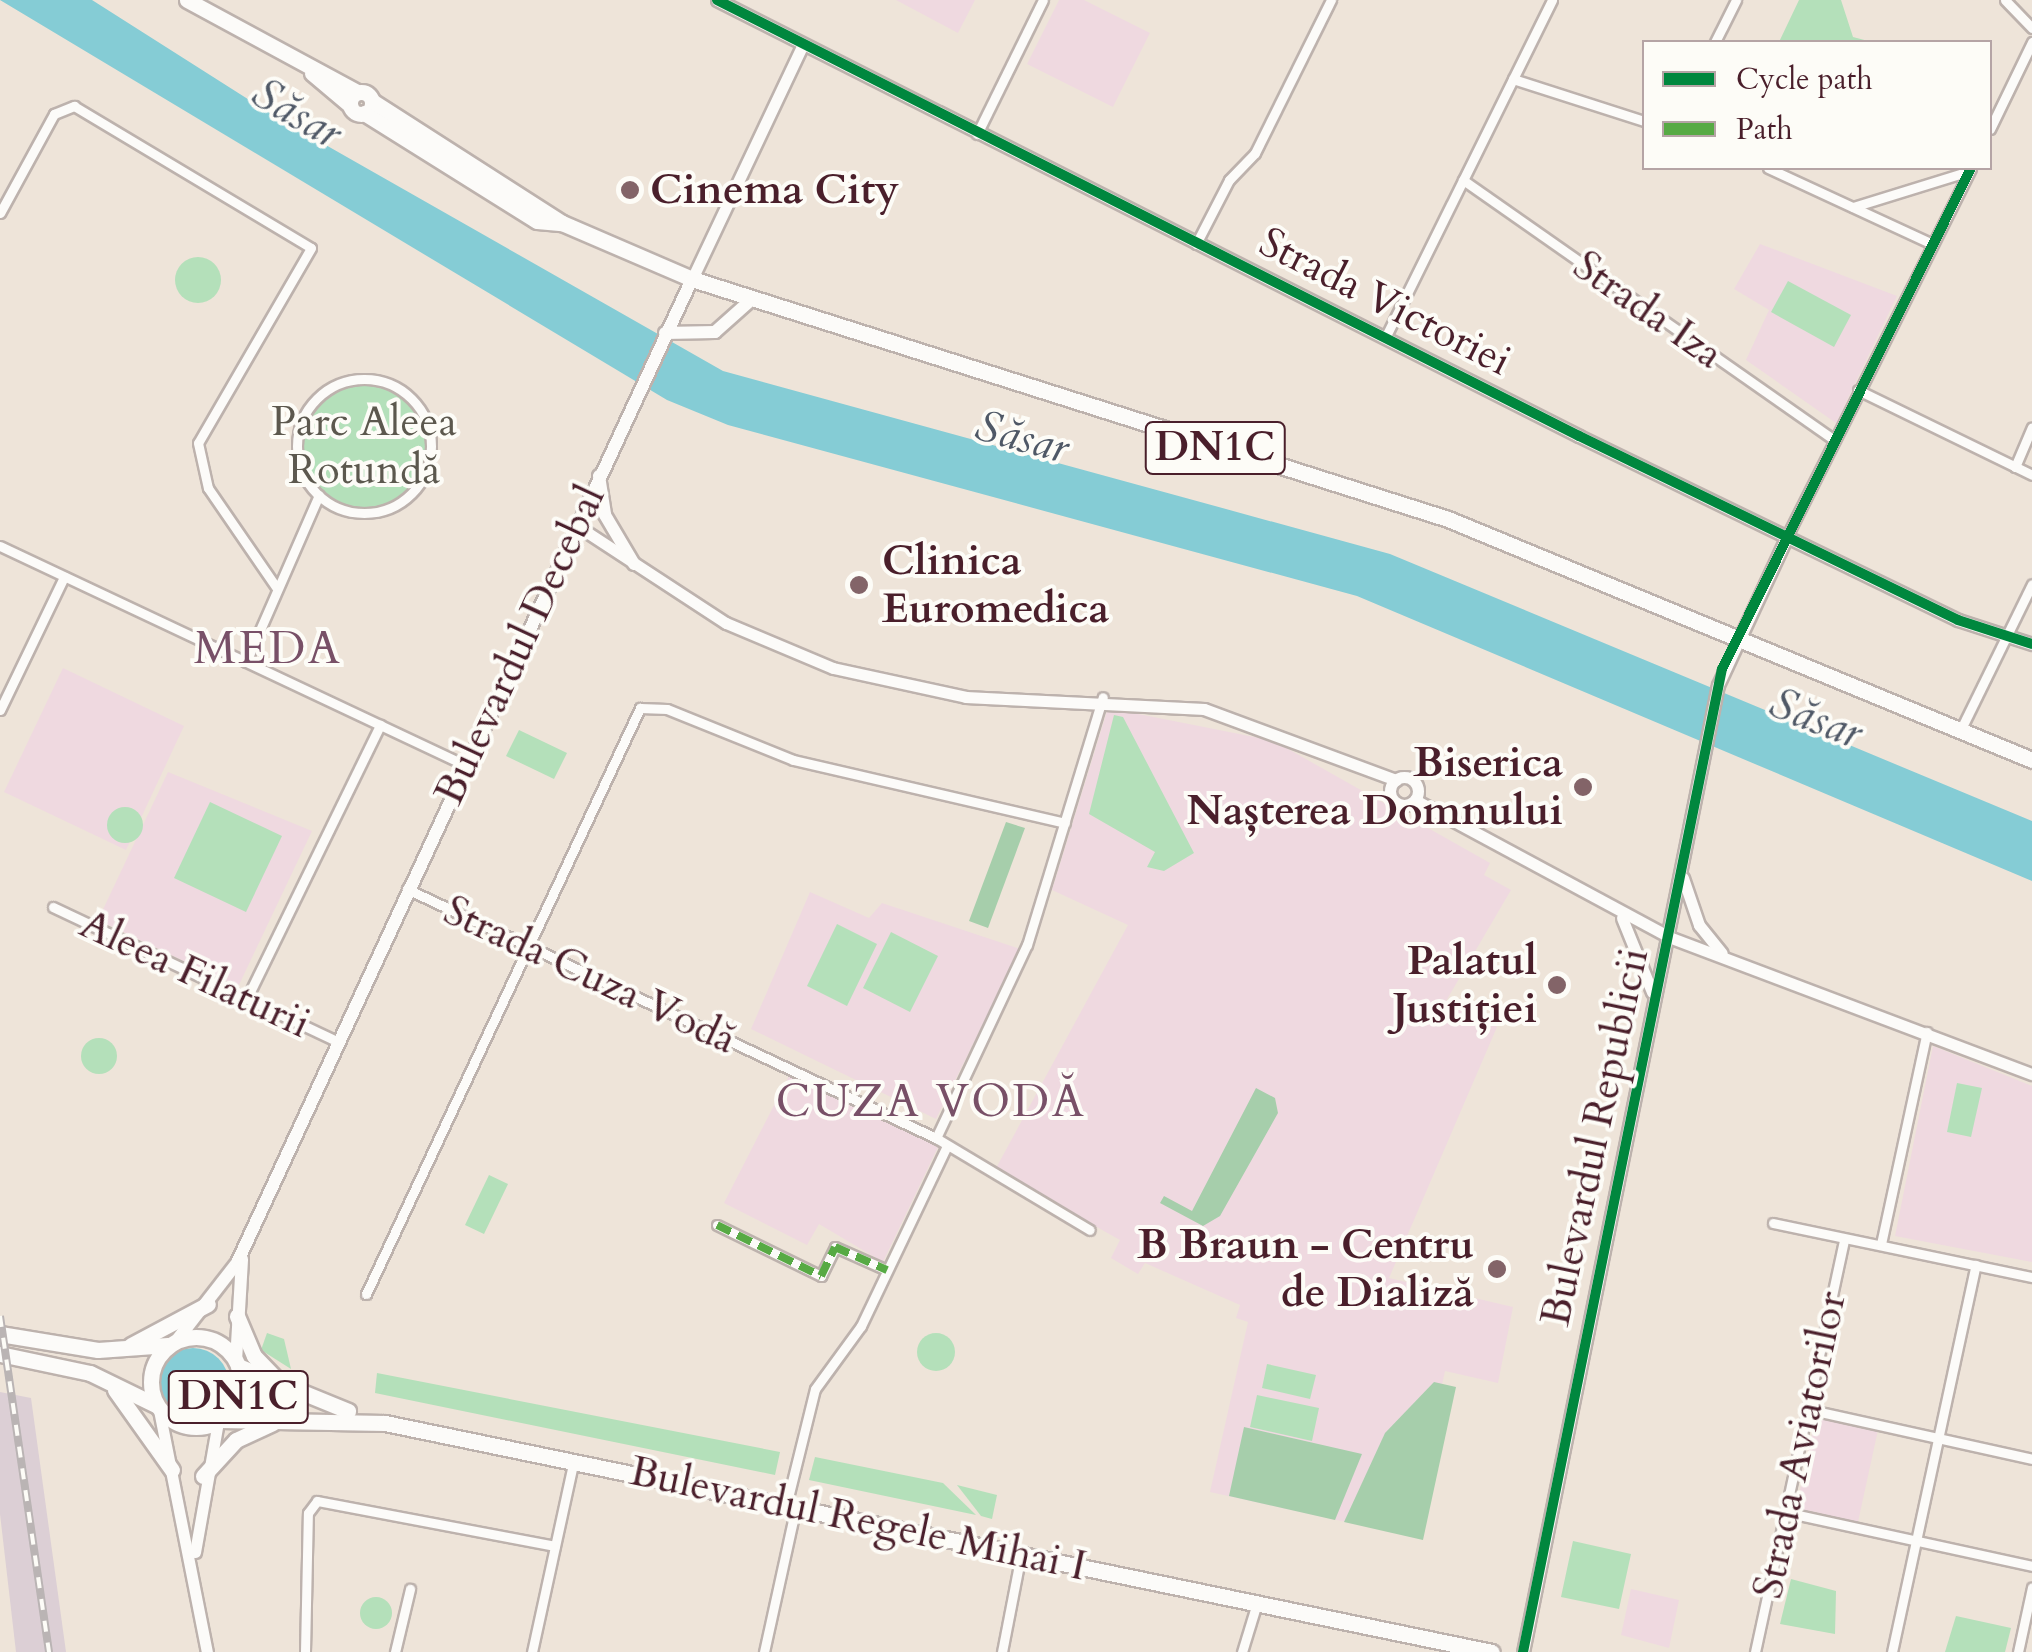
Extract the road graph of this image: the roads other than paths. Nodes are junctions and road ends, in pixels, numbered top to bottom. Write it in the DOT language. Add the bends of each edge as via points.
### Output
graph roads {
  1 [pos="187,0"];
  2 [pos="717,0"];
  3 [pos="1043,0"];
  4 [pos="1331,0"];
  5 [pos="1552,0"];
  6 [pos="1736,0"];
  7 [pos="2005,0"];
  8 [pos="2032,28"];
  9 [pos="1716,40"];
  10 [pos="2032,42"];
  11 [pos="802,46"];
  12 [pos="1513,79"];
  13 [pos="1642,119"];
  14 [pos="1992,125"];
  15 [pos="977,134"];
  16 [pos="1772,170"];
  17 [pos="1967,170"];
  18 [pos="1969,170"];
  19 [pos="1463,180"];
  20 [pos="1853,207"];
  21 [pos="0,213"];
  22 [pos="1930,242"];
  23 [pos="1196,244"];
  24 [pos="692,279"];
  25 [pos="752,299"];
  26 [pos="665,333"];
  27 [pos="1385,338"];
  28 [pos="1858,390"];
  29 [pos="2032,427"];
  30 [pos="1834,440"];
  31 [pos="2015,467"];
  32 [pos="2032,475"];
  33 [pos="599,476"];
  34 [pos="319,495"];
  35 [pos="576,525"];
  36 [pos="1788,534"];
  37 [pos="0,546"];
  38 [pos="634,564"];
  39 [pos="64,576"];
  40 [pos="2032,584"];
  41 [pos="276,587"];
  42 [pos="2006,638"];
  43 [pos="1738,639"];
  44 [pos="2032,644"];
  45 [pos="246,662"];
  46 [pos="1104,697"];
  47 [pos="0,710"];
  48 [pos="380,725"];
  49 [pos="1961,729"];
  50 [pos="2032,760"];
  51 [pos="465,765"];
  52 [pos="1394,784"];
  53 [pos="1416,796"];
  54 [pos="1064,824"];
  55 [pos="1682,875"];
  56 [pos="407,889"];
  57 [pos="53,907"];
  58 [pos="1616,911"];
  59 [pos="1669,936"];
  60 [pos="526,945"];
  61 [pos="1726,956"];
  62 [pos="246,998"];
  63 [pos="1653,1000"];
  64 [pos="1927,1032"];
  65 [pos="337,1041"];
  66 [pos="2032,1074"];
  67 [pos="936,1138"];
  68 [pos="947,1146"];
  69 [pos="1773,1223"];
  70 [pos="717,1225"];
  71 [pos="1090,1230"];
  72 [pos="1844,1239"];
  73 [pos="1881,1244"];
  74 [pos="243,1246"];
  75 [pos="1976,1265"];
  76 [pos="886,1270"];
  77 [pos="2032,1277"];
  78 [pos="366,1294"];
  79 [pos="208,1304"];
  80 [pos="237,1316"];
  81 [pos="0,1334"];
  82 [pos="173,1342"];
  83 [pos="118,1350"];
  84 [pos="0,1354"];
  85 [pos="237,1364"];
  86 [pos="106,1380"];
  87 [pos="296,1396"];
  88 [pos="158,1407"];
  89 [pos="1808,1409"];
  90 [pos="295,1416"];
  91 [pos="219,1421"];
  92 [pos="385,1423"];
  93 [pos="1938,1438"];
  94 [pos="2032,1458"];
  95 [pos="574,1460"];
  96 [pos="172,1470"];
  97 [pos="203,1476"];
  98 [pos="792,1503"];
  99 [pos="1785,1512"];
  100 [pos="1916,1541"];
  101 [pos="555,1546"];
  102 [pos="1021,1551"];
  103 [pos="2032,1566"];
  104 [pos="194,1571"];
  105 [pos="2032,1587"];
  106 [pos="410,1589"];
  107 [pos="1257,1603"];
  108 [pos="206,1652"];
  109 [pos="306,1652"];
  110 [pos="396,1652"];
  111 [pos="532,1652"];
  112 [pos="764,1652"];
  113 [pos="1002,1652"];
  114 [pos="1242,1652"];
  115 [pos="1492,1652"];
  116 [pos="1523,1652"];
  117 [pos="1755,1652"];
  118 [pos="1892,1652"];
  119 [pos="2018,1652"];
  1 -- 24 [label="main road, DN1C" via="361,103 537,220 562,223"];
  2 -- 11 [label="street, Strada Victoriei"];
  3 -- 15 [label="street"];
  4 -- 23 [label="street" via="1255,153 1229,180"];
  5 -- 12 [label="street"];
  6 -- 9 [label="street"];
  7 -- 8 [label="street"];
  10 -- 14 [label="street"];
  11 -- 15 [label="street, Strada Victoriei"];
  11 -- 24 [label="street, Bulevardul Decebal"];
  12 -- 13 [label="street"];
  12 -- 19 [label="street"];
  15 -- 23 [label="street, Strada Victoriei"];
  16 -- 20 [label="street"];
  17 -- 20 [label="street"];
  18 -- 22 [label="street"];
  19 -- 27 [label="street"];
  19 -- 30 [label="street, Strada Iza"];
  20 -- 22 [label="street"];
  21 -- 41 [label="street" via="54,114 74,106 311,248 198,443 208,488"];
  22 -- 28 [label="street"];
  23 -- 27 [label="street, Strada Victoriei"];
  24 -- 25 [label="main road, DN1C"];
  24 -- 26 [label="main road, Bulevardul Decebal"];
  25 -- 26 [label="main road" via="715,332"];
  25 -- 43 [label="main road, DN1C" via="1448,518"];
  26 -- 33 [label="main road, Bulevardul Decebal"];
  27 -- 36 [label="street, Strada Victoriei"];
  28 -- 30 [label="street"];
  28 -- 31 [label="street"];
  29 -- 31 [label="street"];
  30 -- 36 [label="street"];
  31 -- 32 [label="street"];
  33 -- 35 [label="main road, Bulevardul Decebal"];
  33 -- 38 [label="main road" via="605,516"];
  34 -- 34 [label="street" via="362,513 411,495 431,445 409,396 369,380 319,397 298,447"];
  34 -- 41 [label="street"];
  35 -- 38 [label="street"];
  35 -- 51 [label="main road, Bulevardul Decebal"];
  36 -- 42 [label="street, Strada Victoriei"];
  36 -- 43 [label="street, Bulevardul Republicii"];
  37 -- 39 [label="street"];
  38 -- 46 [label="street" via="745,633 862,676 966,697"];
  39 -- 45 [label="street"];
  39 -- 47 [label="street"];
  40 -- 42 [label="street"];
  41 -- 45 [label="street"];
  42 -- 44 [label="street, Strada Victoriei"];
  42 -- 49 [label="street"];
  43 -- 49 [label="main road, DN1C"];
  43 -- 55 [label="street, Bulevardul Republicii" via="1718,685"];
  45 -- 48 [label="street"];
  46 -- 52 [label="street" via="1229,715"];
  46 -- 54 [label="street"];
  48 -- 51 [label="street"];
  48 -- 62 [label="street"];
  49 -- 50 [label="main road, DN1C"];
  51 -- 56 [label="main road, Bulevardul Decebal"];
  52 -- 53 [label="street" via="1411,779"];
  52 -- 53 [label="street" via="1399,804"];
  53 -- 58 [label="street"];
  54 -- 60 [label="street" via="730,741 658,706 635,715"];
  54 -- 67 [label="street" via="1015,973"];
  55 -- 59 [label="street, Bulevardul Republicii"];
  55 -- 61 [label="street" via="1699,925"];
  56 -- 60 [label="street, Strada Cuza Vodă"];
  56 -- 65 [label="main road, Bulevardul Decebal"];
  57 -- 62 [label="street, Aleea Filaturii"];
  58 -- 59 [label="street"];
  58 -- 63 [label="street" via="1647,963"];
  59 -- 61 [label="street"];
  59 -- 63 [label="street, Bulevardul Republicii"];
  60 -- 67 [label="street, Strada Cuza Vodă"];
  60 -- 78 [label="street"];
  61 -- 64 [label="street"];
  62 -- 65 [label="street, Aleea Filaturii"];
  63 -- 116 [label="street, Bulevardul Republicii"];
  64 -- 66 [label="street"];
  64 -- 73 [label="street"];
  65 -- 74 [label="main road, Bulevardul Decebal"];
  67 -- 68 [label="street, Strada Cuza Vodă"];
  68 -- 71 [label="street, Strada Cuza Vodă"];
  68 -- 76 [label="street"];
  69 -- 72 [label="street"];
  70 -- 76 [label="street" via="822,1276 835,1247"];
  72 -- 73 [label="street"];
  72 -- 89 [label="street, Strada Aviatorilor"];
  73 -- 75 [label="street"];
  74 -- 79 [label="main road, Bulevardul Decebal"];
  74 -- 80 [label="main road, Bulevardul Decebal"];
  75 -- 77 [label="street"];
  75 -- 93 [label="street"];
  76 -- 98 [label="street" via="804,1412"];
  79 -- 82 [label="main road, Bulevardul Decebal"];
  79 -- 83 [label="main road"];
  80 -- 85 [label="main road, Bulevardul Decebal"];
  80 -- 87 [label="main road" via="254,1356"];
  81 -- 83 [label="main road, DN1C"];
  82 -- 83 [label="main road, DN1C"];
  82 -- 85 [label="main road, DN1C" via="211,1339"];
  82 -- 88 [label="main road, DN1C" via="150,1379"];
  84 -- 86 [label="main road, DN1C"];
  85 -- 87 [label="main road, DN1C"];
  85 -- 91 [label="main road, DN1C" via="239,1396"];
  86 -- 88 [label="main road, DN1C"];
  86 -- 96 [label="main road"];
  87 -- 92 [label="main road, DN1C"];
  88 -- 91 [label="main road, DN1C" via="193,1428"];
  88 -- 96 [label="street"];
  89 -- 93 [label="street"];
  89 -- 99 [label="street, Strada Aviatorilor"];
  90 -- 91 [label="main road, Bulevardul Regele Mihai I / DN1C"];
  90 -- 92 [label="main road, Bulevardul Regele Mihai I / DN1C"];
  90 -- 97 [label="main road" via="236,1440"];
  91 -- 97 [label="street"];
  92 -- 95 [label="main road, Bulevardul Regele Mihai I / DN1C"];
  93 -- 94 [label="street"];
  93 -- 100 [label="street"];
  95 -- 98 [label="main road, Bulevardul Regele Mihai I / DN1C"];
  95 -- 101 [label="street"];
  96 -- 104 [label="street"];
  97 -- 104 [label="street"];
  98 -- 102 [label="main road, Bulevardul Regele Mihai I / DN1C"];
  98 -- 112 [label="street"];
  99 -- 100 [label="street"];
  99 -- 117 [label="street, Strada Aviatorilor"];
  100 -- 103 [label="street"];
  100 -- 118 [label="street"];
  101 -- 109 [label="street" via="313,1503"];
  101 -- 111 [label="street"];
  102 -- 107 [label="main road, Bulevardul Regele Mihai I / DN1C"];
  102 -- 113 [label="street"];
  104 -- 108 [label="street"];
  105 -- 119 [label="street"];
  106 -- 110 [label="street"];
  107 -- 114 [label="street"];
  107 -- 115 [label="main road, Bulevardul Regele Mihai I / DN1C"];
}
